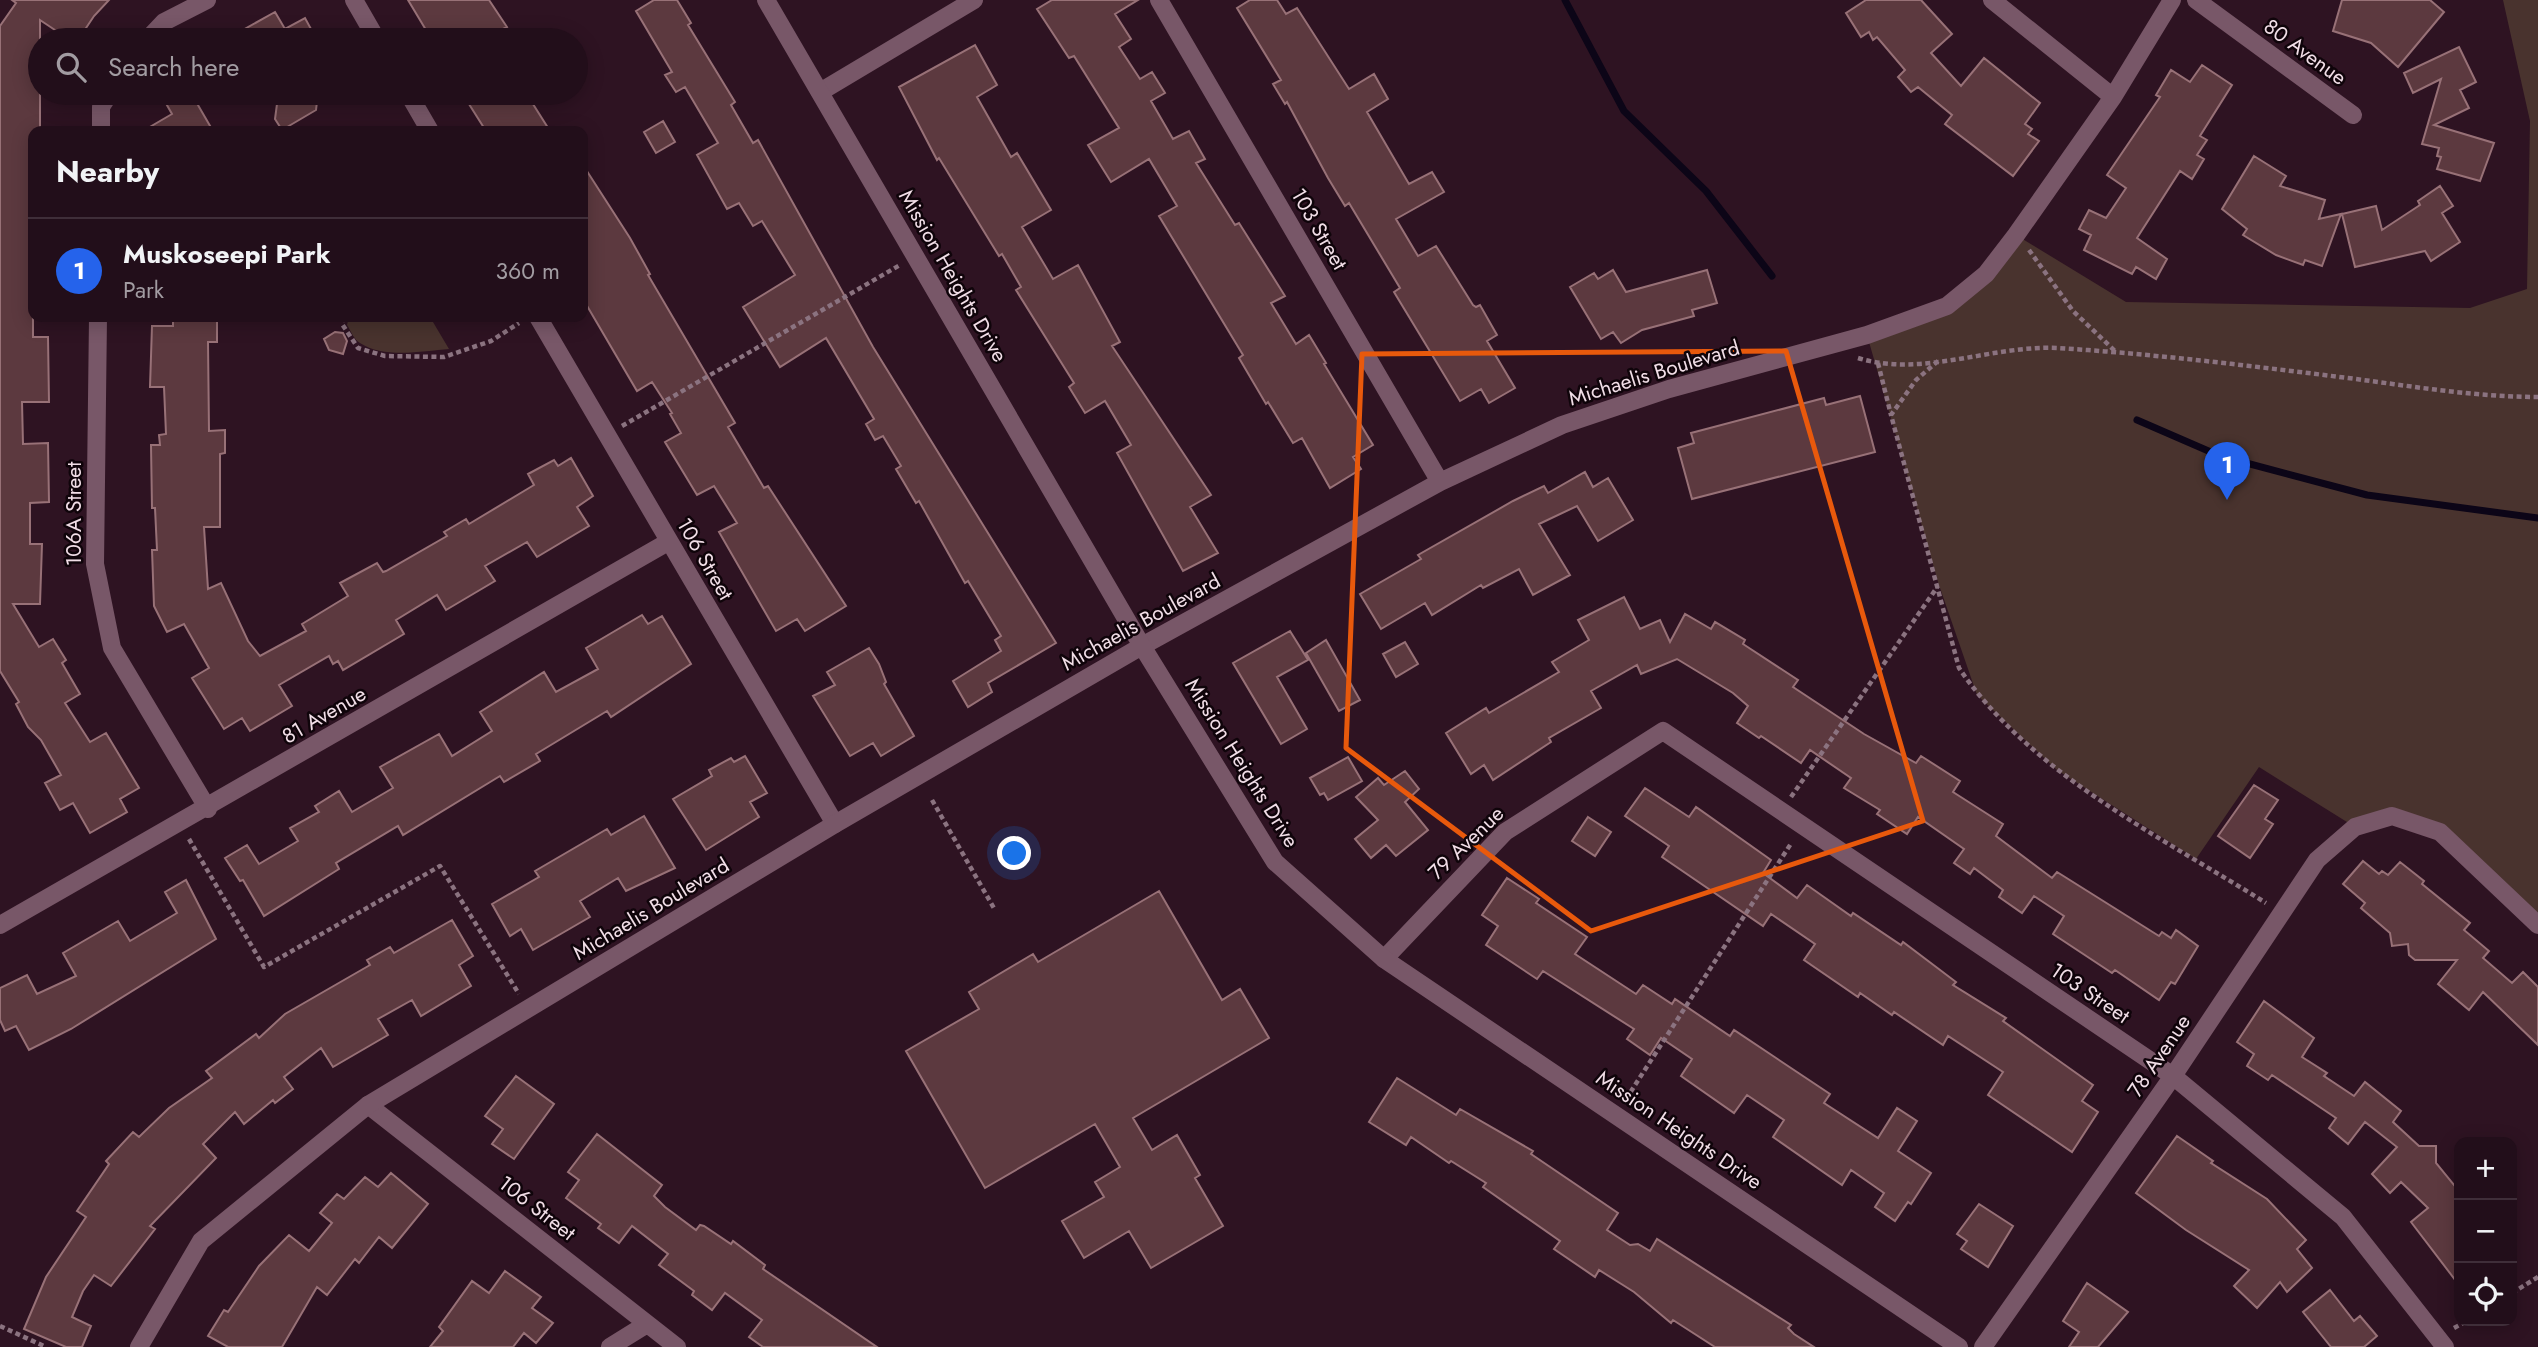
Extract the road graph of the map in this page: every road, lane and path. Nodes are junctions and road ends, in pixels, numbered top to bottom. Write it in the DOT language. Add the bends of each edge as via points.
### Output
graph roads {
  1 [pos="207,0"];
  2 [pos="354,0"];
  3 [pos="766,0"];
  4 [pos="974,0"];
  5 [pos="1159,0"];
  6 [pos="1992,0"];
  7 [pos="2172,0"];
  8 [pos="2196,0"];
  9 [pos="158,28"];
  10 [pos="370,28"];
  11 [pos="820,92"];
  12 [pos="2113,97"];
  13 [pos="102,105"];
  14 [pos="415,105"];
  15 [pos="2353,115"];
  16 [pos="101,126"];
  17 [pos="427,126"];
  18 [pos="2016,235"];
  19 [pos="915,256"];
  20 [pos="98,322"];
  21 [pos="342,322"];
  22 [pos="521,322"];
  23 [pos="541,322"];
  24 [pos="1834,344"];
  25 [pos="2117,352"];
  26 [pos="1938,361"];
  27 [pos="1878,363"];
  28 [pos="2538,397"];
  29 [pos="1891,415"];
  30 [pos="606,435"];
  31 [pos="1440,482"];
  32 [pos="668,542"];
  33 [pos="1939,585"];
  34 [pos="1142,646"];
  35 [pos="1663,731"];
  36 [pos="932,800"];
  37 [pos="208,809"];
  38 [pos="1781,812"];
  39 [pos="835,824"];
  40 [pos="1802,827"];
  41 [pos="995,910"];
  42 [pos="2282,912"];
  43 [pos="0,925"];
  44 [pos="2538,925"];
  45 [pos="1384,959"];
  46 [pos="529,1010"];
  47 [pos="2173,1076"];
  48 [pos="368,1105"];
  49 [pos="1616,1115"];
  50 [pos="2538,1277"];
  51 [pos="2517,1290"];
  52 [pos="647,1324"];
  53 [pos="0,1326"];
  54 [pos="46,1347"];
  55 [pos="139,1347"];
  56 [pos="610,1347"];
  57 [pos="677,1347"];
  58 [pos="1959,1347"];
  59 [pos="1983,1347"];
  60 [pos="2445,1347"];
  1 -- 9 [label="street"];
  2 -- 10 [label="street"];
  3 -- 11 [label="street, Mission Heights Drive"];
  4 -- 11 [label="street"];
  5 -- 31 [label="street, 103 Street"];
  6 -- 12 [label="street"];
  7 -- 12 [label="street, Michaelis Boulevard"];
  8 -- 15 [label="street, 80 Avenue"];
  11 -- 19 [label="street, Mission Heights Drive"];
  12 -- 18 [label="street, Michaelis Boulevard"];
  13 -- 16 [label="street"];
  14 -- 17 [label="street"];
  18 -- 24 [label="street, Michaelis Boulevard" via="1986,274 1947,306"];
  18 -- 25 [label="path" via="2073,311"];
  19 -- 30 [label="path"];
  19 -- 34 [label="street, Mission Heights Drive"];
  20 -- 37 [label="street, 106A Street" via="95,564 112,648"];
  21 -- 22 [label="path" via="358,348 385,356 444,357 491,341"];
  23 -- 30 [label="street, 106 Street"];
  24 -- 27 [label="path" via="1859,359"];
  24 -- 31 [label="street, Michaelis Boulevard" via="1607,408"];
  25 -- 26 [label="path" via="1995,350"];
  25 -- 28 [label="path" via="2488,396"];
  26 -- 27 [label="path"];
  26 -- 29 [label="path" via="1916,380"];
  27 -- 29 [label="path"];
  29 -- 33 [label="path"];
  30 -- 32 [label="street, 106 Street"];
  31 -- 34 [label="street, Michaelis Boulevard"];
  32 -- 37 [label="street, 81 Avenue"];
  32 -- 39 [label="street, 106 Street"];
  33 -- 38 [label="path"];
  33 -- 42 [label="path" via="1959,668 1977,695 2012,731 2057,770"];
  34 -- 39 [label="street, Michaelis Boulevard"];
  34 -- 45 [label="street, Mission Heights Drive" via="1275,862"];
  35 -- 38 [label="street, 103 Street"];
  35 -- 45 [label="street, 79 Avenue" via="1505,832"];
  36 -- 41 [label="path"];
  37 -- 43 [label="street, 81 Avenue"];
  37 -- 46 [label="path" via="188,841 264,967 440,866"];
  38 -- 40 [label="street, 103 Street"];
  39 -- 46 [label="street, Michaelis Boulevard"];
  40 -- 47 [label="street, 103 Street"];
  40 -- 49 [label="path"];
  42 -- 44 [label="street, 78 Avenue" via="2317,860 2355,827 2392,816 2440,832"];
  42 -- 47 [label="street, 78 Avenue"];
  45 -- 49 [label="street, Mission Heights Drive"];
  46 -- 48 [label="street, Michaelis Boulevard"];
  47 -- 59 [label="street, 78 Avenue"];
  47 -- 60 [label="street, 103 Street" via="2343,1217"];
  48 -- 52 [label="street, 106 Street"];
  48 -- 55 [label="street, Michaelis Boulevard" via="201,1241"];
  49 -- 58 [label="street, Mission Heights Drive"];
  50 -- 51 [label="path"];
  52 -- 56 [label="street"];
  52 -- 57 [label="street, 106 Street"];
  53 -- 54 [label="path"];
}
